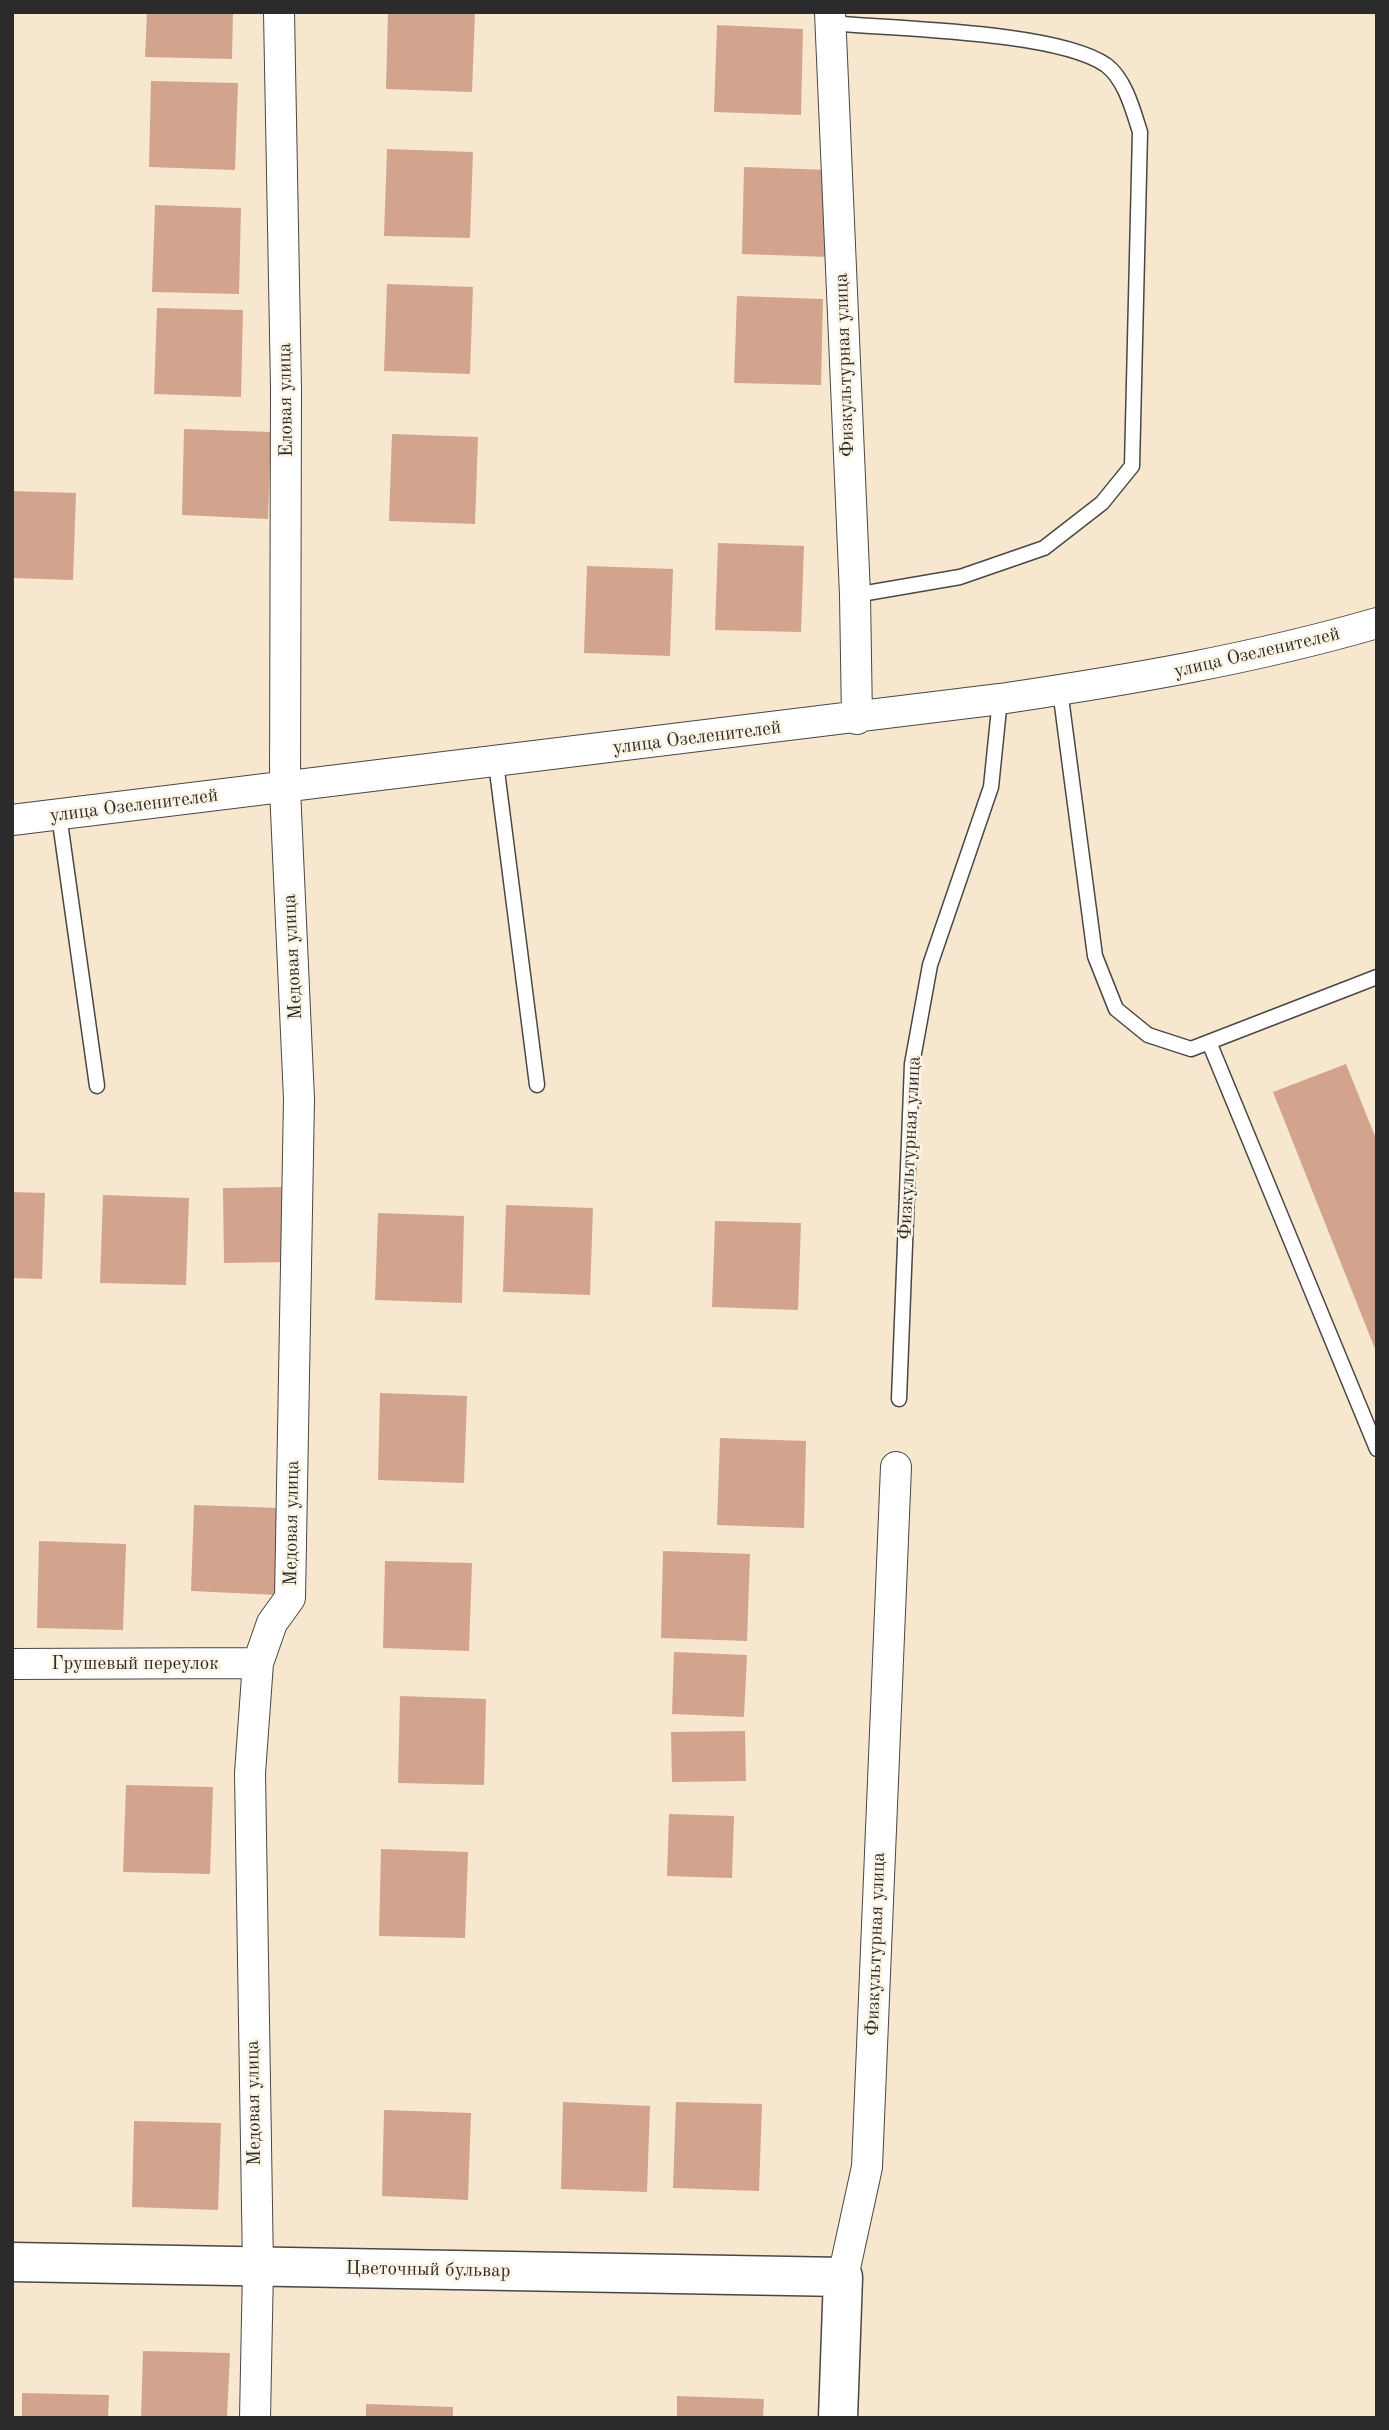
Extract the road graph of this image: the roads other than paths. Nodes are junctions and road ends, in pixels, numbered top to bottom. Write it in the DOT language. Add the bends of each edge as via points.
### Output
graph roads {
  1 [pos="279,12"];
  2 [pos="830,18"];
  3 [pos="855,595"];
  4 [pos="1377,623"];
  5 [pos="1060,690"];
  6 [pos="1000,699"];
  7 [pos="857,719"];
  8 [pos="496,763"];
  9 [pos="285,789"];
  10 [pos="59,815"];
  11 [pos="12,820"];
  12 [pos="1376,979"];
  13 [pos="1209,1042"];
  14 [pos="97,1086"];
  15 [pos="537,1086"];
  16 [pos="898,1399"];
  17 [pos="1377,1449"];
  18 [pos="896,1467"];
  19 [pos="258,1663"];
  20 [pos="12,1664"];
  21 [pos="12,2262"];
  22 [pos="258,2268"];
  23 [pos="843,2277"];
  24 [pos="255,2418"];
  25 [pos="838,2418"];
  1 -- 9 [label="street, Еловая улица" via="286,388"];
  2 -- 3 [label="street, Физкультурная улица"];
  2 -- 3 [label="lane" via="1069,48 1107,66 1128,97 1140,132 1132,466 1102,503 1044,548 960,577"];
  3 -- 7 [label="street, Физкультурная улица"];
  4 -- 5 [label="street, улица Озеленителей" via="1161,675"];
  5 -- 6 [label="street, улица Озеленителей"];
  5 -- 13 [label="lane" via="1095,957 1116,1009 1148,1035 1191,1049"];
  6 -- 7 [label="street, улица Озеленителей"];
  6 -- 16 [label="lane, Физкультурная улица" via="991,788 930,965 912,1064"];
  7 -- 8 [label="street, улица Озеленителей"];
  8 -- 9 [label="street, улица Озеленителей"];
  8 -- 15 [label="lane"];
  9 -- 10 [label="street, улица Озеленителей"];
  9 -- 19 [label="street, Медовая улица" via="299,1099 290,1598 272,1623"];
  10 -- 11 [label="street, улица Озеленителей"];
  10 -- 14 [label="lane"];
  12 -- 13 [label="lane"];
  13 -- 17 [label="lane"];
  18 -- 23 [label="street, Физкультурная улица" via="867,2167"];
  19 -- 20 [label="street, Грушевый переулок"];
  19 -- 22 [label="street, Медовая улица" via="250,1787"];
  21 -- 22 [label="street, Цветочный бульвар"];
  22 -- 23 [label="street, Цветочный бульвар"];
  22 -- 24 [label="street, Медовая улица"];
  23 -- 25 [label="street, Физкультурная улица"];
}
